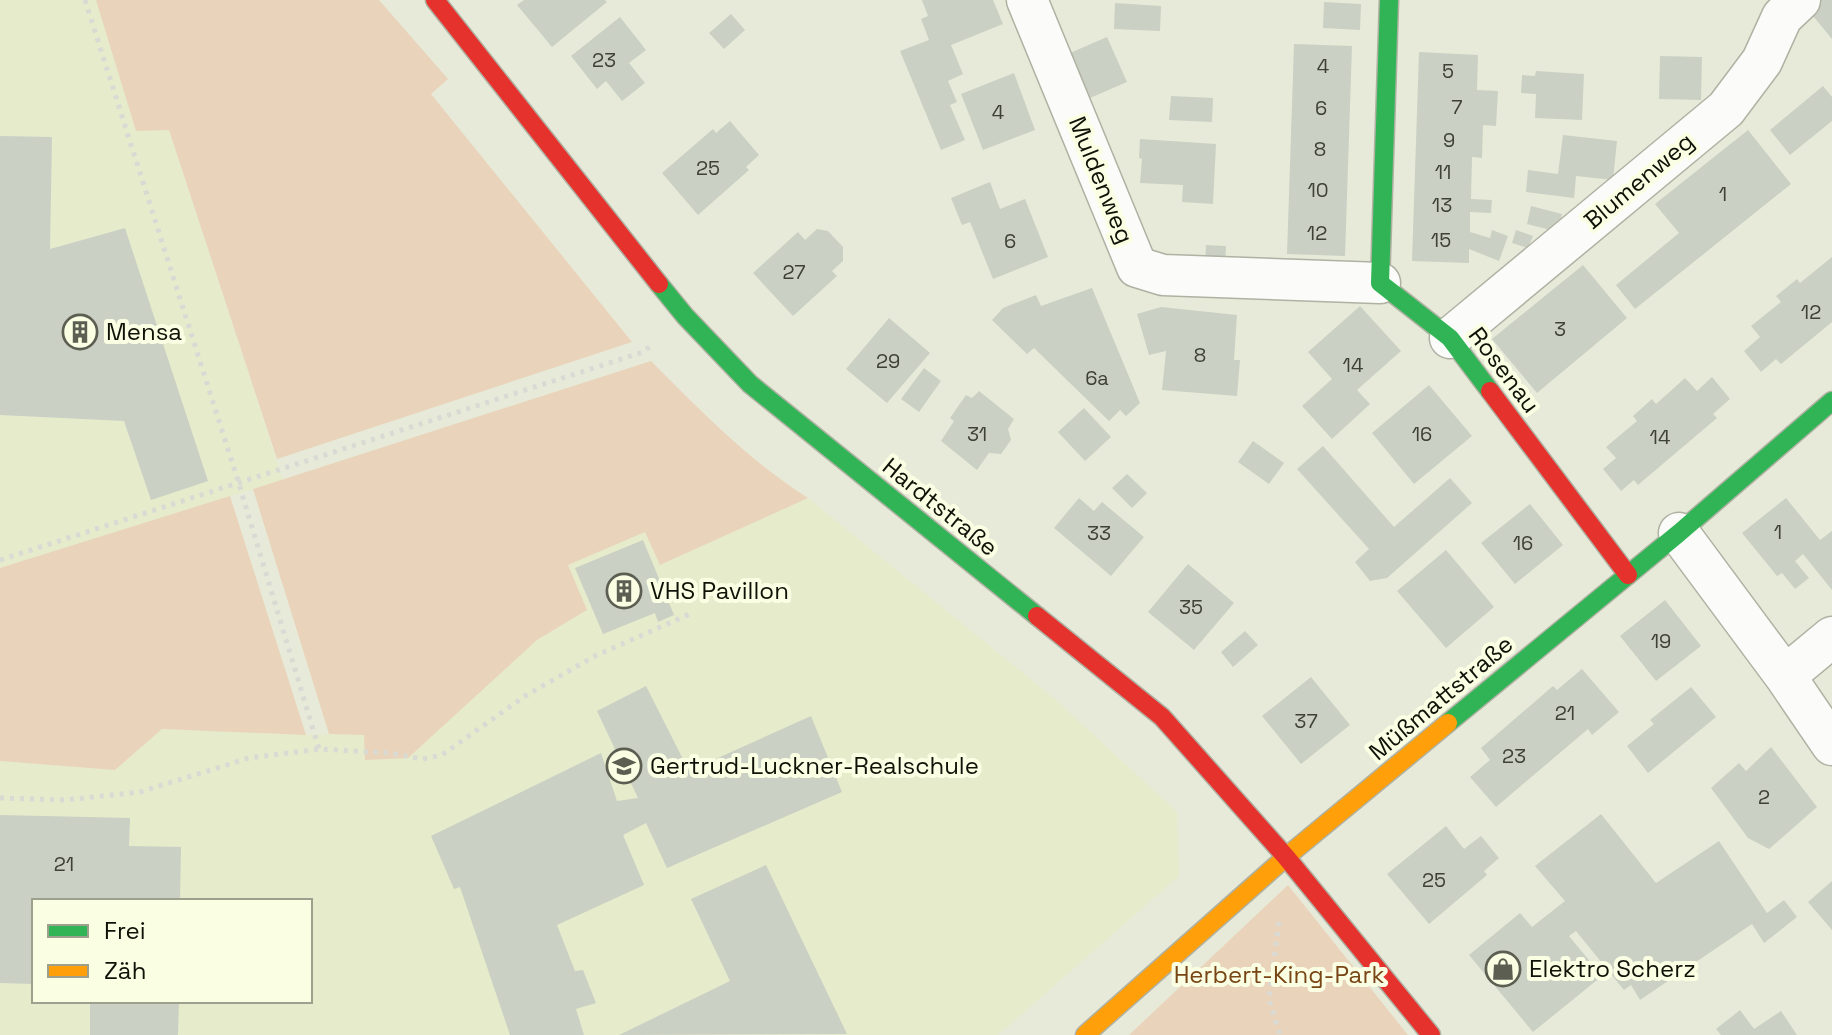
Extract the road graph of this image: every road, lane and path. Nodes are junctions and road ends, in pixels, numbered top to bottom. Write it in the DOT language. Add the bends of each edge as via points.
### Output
graph roads {
  1 [pos="85,0"];
  2 [pos="435,0"];
  3 [pos="1027,0"];
  4 [pos="1389,0"];
  5 [pos="1800,0"];
  6 [pos="1380,283"];
  7 [pos="685,316"];
  8 [pos="1450,338"];
  9 [pos="1832,401"];
  10 [pos="239,484"];
  11 [pos="1679,533"];
  12 [pos="0,560"];
  13 [pos="1628,575"];
  14 [pos="692,613"];
  15 [pos="1832,637"];
  16 [pos="1785,676"];
  17 [pos="1832,745"];
  18 [pos="319,749"];
  19 [pos="0,798"];
  20 [pos="1286,857"];
  21 [pos="1279,920"];
  22 [pos="1085,1035"];
  23 [pos="1280,1035"];
  24 [pos="1431,1035"];
  1 -- 10 [label="path"];
  2 -- 7 [label="street, Hardtstraße"];
  3 -- 6 [label="street, Muldenweg" via="1137,267 1163,275"];
  4 -- 6 [label="street"];
  5 -- 8 [label="street, Blumenweg" via="1782,17 1762,61 1726,109"];
  6 -- 8 [label="street, Rosenau"];
  7 -- 10 [label="path" via="643,352"];
  7 -- 20 [label="street, Hardtstraße" via="750,384 1162,717"];
  8 -- 13 [label="street, Rosenau"];
  9 -- 11 [label="street, Müßmattstraße"];
  10 -- 12 [label="path"];
  10 -- 18 [label="path"];
  11 -- 13 [label="street, Müßmattstraße"];
  11 -- 16 [label="street"];
  13 -- 20 [label="street, Müßmattstraße"];
  14 -- 18 [label="path" via="595,656 525,696 442,755 423,759"];
  15 -- 16 [label="street"];
  16 -- 17 [label="street"];
  18 -- 19 [label="path" via="249,758 140,792 65,800"];
  20 -- 22 [label="street, Müßmattstraße"];
  20 -- 24 [label="street, Hardtstraße"];
  21 -- 23 [label="path" via="1269,999"];
}
